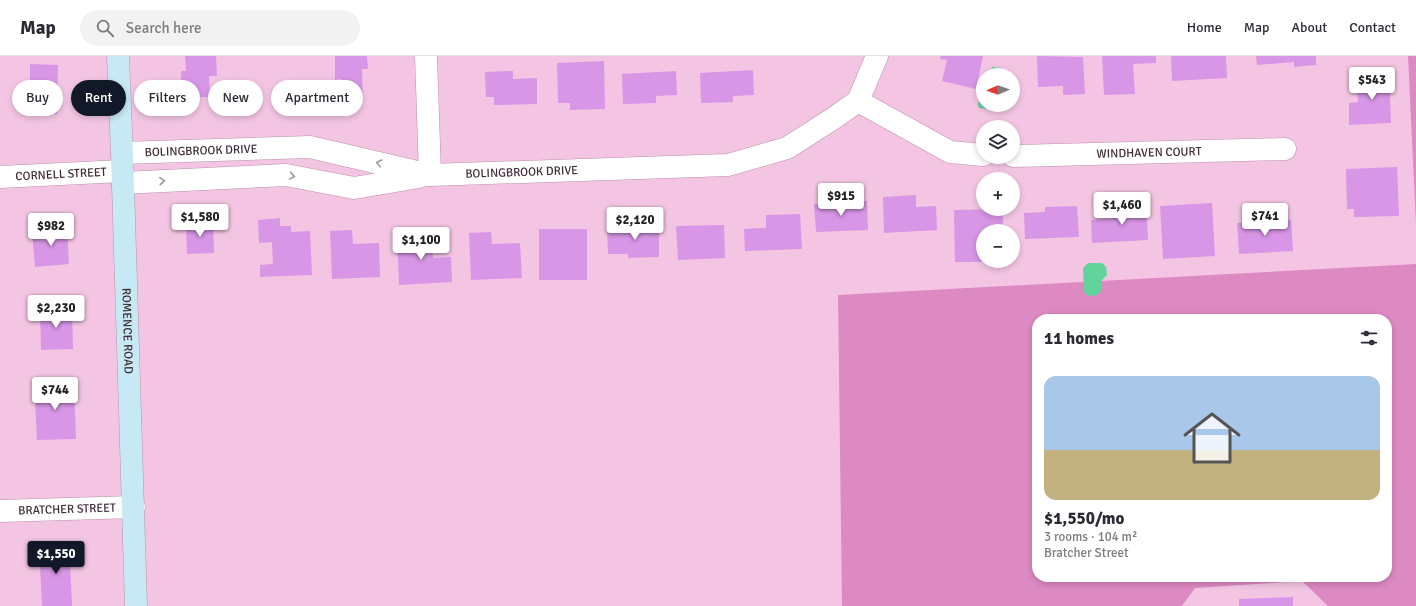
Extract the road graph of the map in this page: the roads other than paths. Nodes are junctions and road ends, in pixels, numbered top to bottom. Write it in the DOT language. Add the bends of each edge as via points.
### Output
graph roads {
  1 [pos="118,56"];
  2 [pos="426,56"];
  3 [pos="877,56"];
  4 [pos="858,101"];
  5 [pos="1285,149"];
  6 [pos="976,154"];
  7 [pos="1020,156"];
  8 [pos="122,169"];
  9 [pos="430,175"];
  10 [pos="0,176"];
  11 [pos="134,507"];
  12 [pos="0,511"];
  13 [pos="136,606"];
  1 -- 8 [label="street, ROMENCE ROAD"];
  2 -- 9 [label="street"];
  3 -- 4 [label="street"];
  4 -- 6 [label="street" via="950,152"];
  4 -- 9 [label="street, BOLINGBROOK DRIVE" via="787,148 728,166"];
  5 -- 7 [label="street, WINDHAVEN COURT"];
  8 -- 9 [label="street, one-way" via="286,175 354,188"];
  9 -- 8 [label="street, BOLINGBROOK DRIVE, one-way" via="310,147"];
  8 -- 10 [label="street, CORNELL STREET"];
  8 -- 11 [label="street, ROMENCE ROAD"];
  11 -- 12 [label="street, BRATCHER STREET"];
  11 -- 13 [label="street, ROMENCE ROAD"];
}
